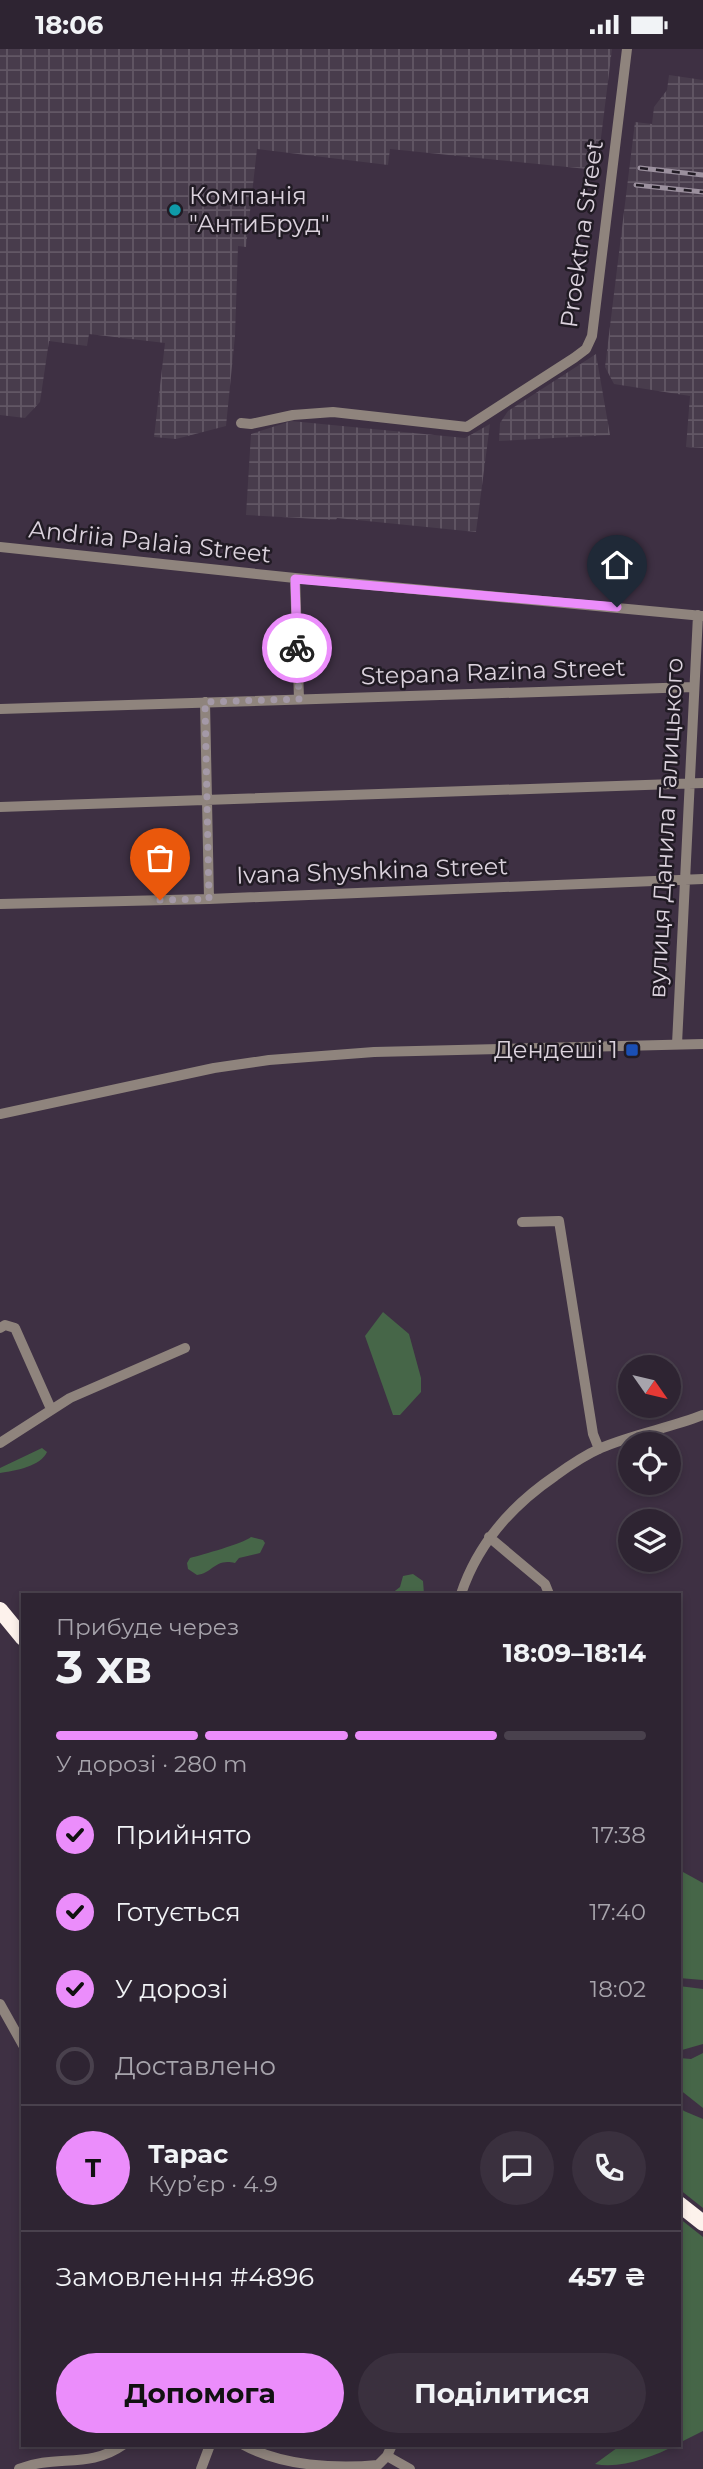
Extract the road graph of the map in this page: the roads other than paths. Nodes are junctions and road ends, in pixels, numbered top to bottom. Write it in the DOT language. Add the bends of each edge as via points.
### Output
graph roads {
  1 [pos="627,49"];
  2 [pos="241,423"];
  3 [pos="0,547"];
  4 [pos="295,579"];
  5 [pos="700,615"];
  6 [pos="694,687"];
  7 [pos="299,699"];
  8 [pos="205,702"];
  9 [pos="0,709"];
  10 [pos="690,782"];
  11 [pos="703,783"];
  12 [pos="208,801"];
  13 [pos="0,807"];
  14 [pos="685,879"];
  15 [pos="703,879"];
  16 [pos="209,899"];
  17 [pos="0,904"];
  18 [pos="677,1044"];
  19 [pos="703,1044"];
  20 [pos="0,1114"];
  21 [pos="522,1222"];
  22 [pos="5,1327"];
  23 [pos="185,1348"];
  24 [pos="51,1409"];
  25 [pos="703,1415"];
  26 [pos="0,1443"];
  27 [pos="599,1449"];
  28 [pos="489,1537"];
  29 [pos="461,1593"];
  30 [pos="549,1593"];
  31 [pos="0,1610"];
  32 [pos="21,1636"];
  33 [pos="0,2004"];
  34 [pos="21,2041"];
  35 [pos="681,2206"];
  36 [pos="703,2223"];
  37 [pos="120,2447"];
  38 [pos="209,2447"];
  39 [pos="248,2447"];
  40 [pos="391,2447"];
  41 [pos="387,2456"];
  42 [pos="332,2468"];
  43 [pos="19,2469"];
  44 [pos="201,2469"];
  45 [pos="410,2469"];
  1 -- 2 [label="street, Proektna Street" via="592,336 586,349 467,427 333,412"];
  3 -- 4 [label="street, Andriia Palaia Street"];
  4 -- 5 [label="street, Andriia Palaia Street"];
  4 -- 7 [label="street, Andriia Palaia Street"];
  5 -- 6 [label="street, вулиця Данила Галицького"];
  6 -- 7 [label="street, Stepana Razina Street"];
  6 -- 10 [label="street, вулиця Данила Галицького"];
  7 -- 8 [label="street, Stepana Razina Street"];
  8 -- 9 [label="street, Stepana Razina Street"];
  8 -- 12 [label="street"];
  10 -- 11 [label="street"];
  10 -- 12 [label="street"];
  10 -- 14 [label="street, вулиця Данила Галицького"];
  12 -- 13 [label="street"];
  12 -- 16 [label="street"];
  14 -- 15 [label="street, Ivana Shyshkina Street"];
  14 -- 16 [label="street, Ivana Shyshkina Street"];
  14 -- 18 [label="street, вулиця Данила Галицького"];
  16 -- 17 [label="street, Ivana Shyshkina Street"];
  18 -- 19 [label="street"];
  18 -- 20 [label="street" via="374,1052 269,1060"];
  21 -- 27 [label="street" via="559,1221"];
  22 -- 24 [label="street" via="15,1328"];
  23 -- 24 [label="street"];
  24 -- 26 [label="street"];
  25 -- 27 [label="street"];
  27 -- 28 [label="street" via="531,1493"];
  28 -- 29 [label="street"];
  28 -- 30 [label="street" via="545,1584"];
  31 -- 32 [label="highway"];
  33 -- 34 [label="street"];
  35 -- 36 [label="highway"];
  37 -- 43 [label="street" via="100,2460 37,2463"];
  38 -- 44 [label="street"];
  39 -- 42 [label="street" via="266,2456"];
  40 -- 41 [label="street"];
  41 -- 42 [label="street" via="378,2465"];
  41 -- 45 [label="street"];
}
